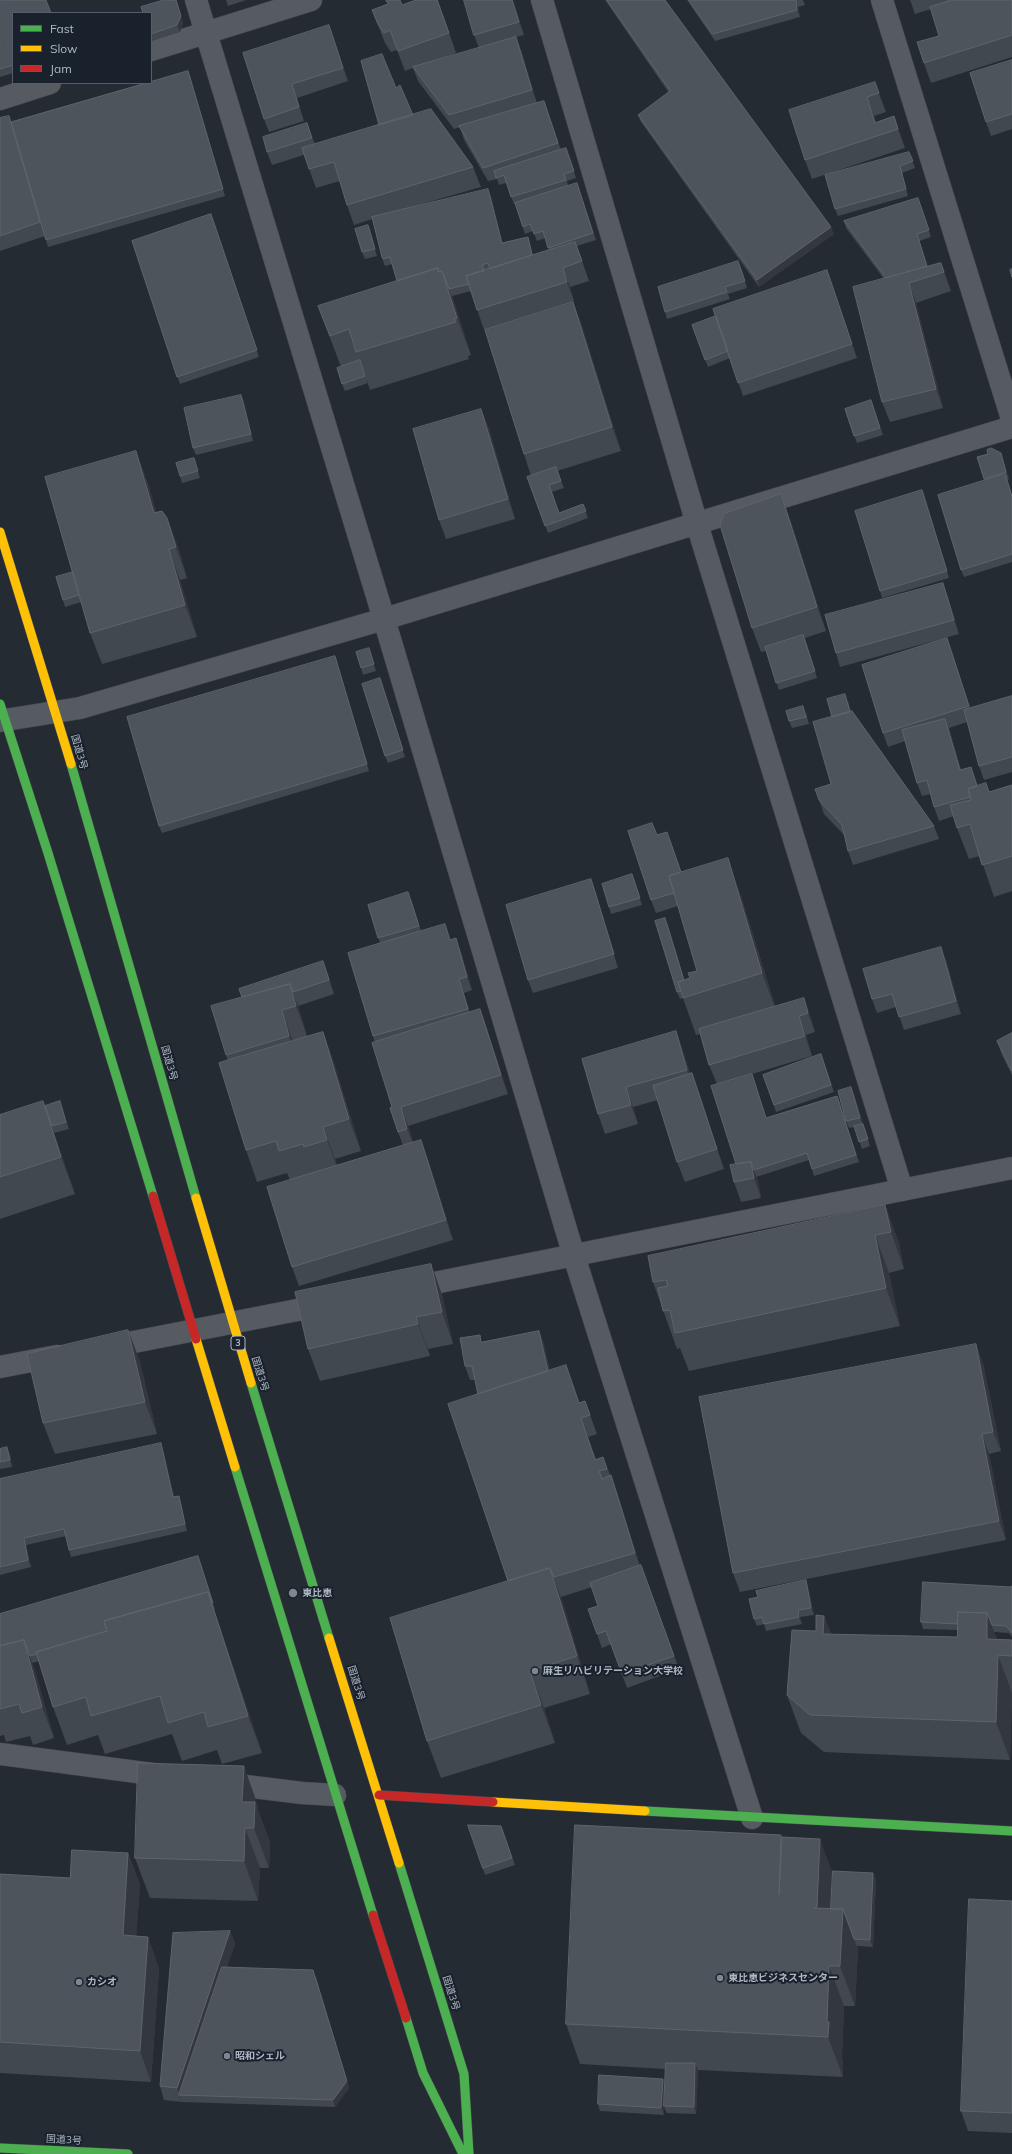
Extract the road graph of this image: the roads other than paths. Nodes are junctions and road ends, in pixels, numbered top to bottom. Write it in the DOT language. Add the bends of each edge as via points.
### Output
graph roads {
  1 [pos="196,0"];
  2 [pos="311,0"];
  3 [pos="542,0"];
  4 [pos="882,0"];
  5 [pos="205,32"];
  6 [pos="152,50"];
  7 [pos="47,84"];
  8 [pos="0,99"];
  9 [pos="1012,419"];
  10 [pos="1012,428"];
  11 [pos="697,524"];
  12 [pos="0,532"];
  13 [pos="384,619"];
  14 [pos="56,712"];
  15 [pos="2,715"];
  16 [pos="1012,1168"];
  17 [pos="902,1190"];
  18 [pos="574,1256"];
  19 [pos="387,1292"];
  20 [pos="348,1300"];
  21 [pos="232,1322"];
  22 [pos="193,1331"];
  23 [pos="0,1366"];
  24 [pos="0,1754"];
  25 [pos="335,1795"];
  26 [pos="379,1796"];
  27 [pos="752,1818"];
  28 [pos="1012,1830"];
  29 [pos="0,2148"];
  30 [pos="128,2154"];
  31 [pos="463,2154"];
  32 [pos="469,2154"];
  1 -- 5 [label="street"];
  2 -- 5 [label="street"];
  3 -- 11 [label="street"];
  4 -- 9 [label="street"];
  5 -- 6 [label="street"];
  5 -- 13 [label="street"];
  7 -- 8 [label="street"];
  10 -- 11 [label="street"];
  11 -- 13 [label="street"];
  11 -- 17 [label="street"];
  12 -- 14 [label="main road, 国道3号 / 3"];
  13 -- 14 [label="street" via="80,708"];
  13 -- 18 [label="street"];
  14 -- 15 [label="street"];
  14 -- 21 [label="main road, 国道3号 / 3"];
  15 -- 22 [label="main road" via="48,853"];
  16 -- 17 [label="street"];
  17 -- 18 [label="street"];
  18 -- 19 [label="street"];
  18 -- 27 [label="street"];
  20 -- 21 [label="street"];
  21 -- 22 [label="street"];
  21 -- 26 [label="main road, 国道3号 / 3"];
  22 -- 23 [label="street"];
  22 -- 25 [label="main road"];
  24 -- 25 [label="street" via="302,1793"];
  25 -- 31 [label="main road" via="423,2073"];
  26 -- 27 [label="main road"];
  26 -- 32 [label="main road, 国道3号 / 3" via="464,2074"];
  27 -- 28 [label="main road"];
  29 -- 30 [label="main road, 国道3号"];
}
